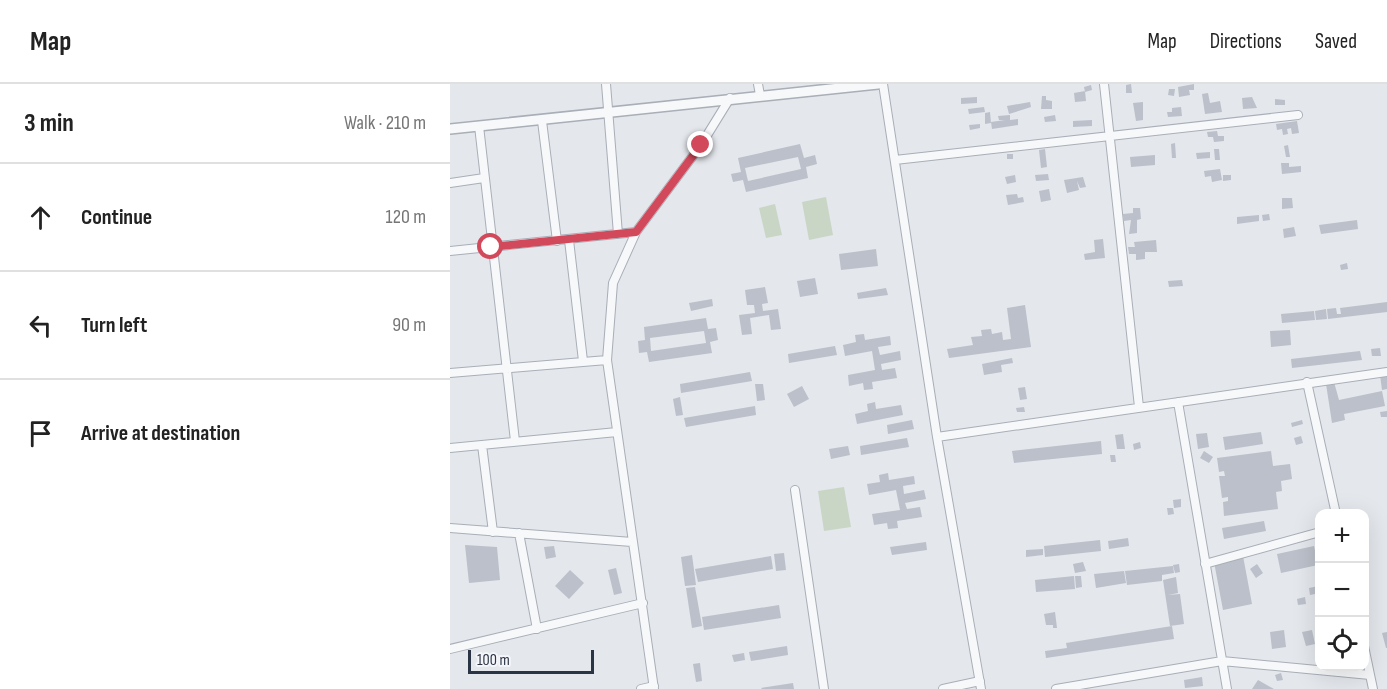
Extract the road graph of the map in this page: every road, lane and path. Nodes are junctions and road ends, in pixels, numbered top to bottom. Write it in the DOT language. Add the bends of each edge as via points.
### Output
graph roads {
  1 [pos="606,84"];
  2 [pos="759,84"];
  3 [pos="878,84"];
  4 [pos="884,84"];
  5 [pos="1104,84"];
  6 [pos="760,95"];
  7 [pos="730,98"];
  8 [pos="608,114"];
  9 [pos="1298,115"];
  10 [pos="542,121"];
  11 [pos="479,126"];
  12 [pos="450,129"];
  13 [pos="1109,137"];
  14 [pos="895,160"];
  15 [pos="484,178"];
  16 [pos="450,183"];
  17 [pos="636,232"];
  18 [pos="618,234"];
  19 [pos="569,240"];
  20 [pos="557,241"];
  21 [pos="491,247"];
  22 [pos="450,251"];
  23 [pos="608,360"];
  24 [pos="583,361"];
  25 [pos="506,367"];
  26 [pos="1387,372"];
  27 [pos="450,373"];
  28 [pos="1307,382"];
  29 [pos="1178,402"];
  30 [pos="1139,407"];
  31 [pos="617,432"];
  32 [pos="937,437"];
  33 [pos="515,441"];
  34 [pos="482,445"];
  35 [pos="450,448"];
  36 [pos="795,490"];
  37 [pos="1335,509"];
  38 [pos="450,528"];
  39 [pos="493,532"];
  40 [pos="1315,533"];
  41 [pos="519,534"];
  42 [pos="632,542"];
  43 [pos="1205,564"];
  44 [pos="643,603"];
  45 [pos="537,629"];
  46 [pos="450,649"];
  47 [pos="1222,661"];
  48 [pos="1369,669"];
  49 [pos="1370,675"];
  50 [pos="981,685"];
  51 [pos="654,687"];
  52 [pos="641,689"];
  53 [pos="824,689"];
  54 [pos="943,689"];
  55 [pos="1056,689"];
  56 [pos="1227,689"];
  57 [pos="1373,689"];
  1 -- 8 [label="street"];
  2 -- 6 [label="street"];
  3 -- 6 [label="street"];
  4 -- 14 [label="street"];
  5 -- 13 [label="street"];
  6 -- 7 [label="street"];
  7 -- 8 [label="street"];
  7 -- 17 [label="street"];
  8 -- 10 [label="street"];
  8 -- 18 [label="street"];
  9 -- 13 [label="street"];
  10 -- 11 [label="street"];
  10 -- 20 [label="street"];
  11 -- 12 [label="street"];
  11 -- 15 [label="street"];
  13 -- 14 [label="street"];
  13 -- 30 [label="street"];
  14 -- 32 [label="street"];
  15 -- 16 [label="street"];
  15 -- 21 [label="street"];
  17 -- 18 [label="street"];
  17 -- 23 [label="street" via="613,283"];
  18 -- 19 [label="street"];
  19 -- 20 [label="street"];
  19 -- 24 [label="street"];
  20 -- 21 [label="street"];
  21 -- 22 [label="street"];
  21 -- 25 [label="street"];
  23 -- 24 [label="street"];
  23 -- 31 [label="street"];
  24 -- 25 [label="street"];
  25 -- 27 [label="street"];
  25 -- 33 [label="street"];
  26 -- 28 [label="street"];
  28 -- 29 [label="street"];
  28 -- 37 [label="street"];
  29 -- 30 [label="street"];
  29 -- 43 [label="street"];
  30 -- 32 [label="street"];
  31 -- 33 [label="street"];
  31 -- 42 [label="street"];
  32 -- 50 [label="street"];
  33 -- 34 [label="street"];
  34 -- 35 [label="street"];
  34 -- 39 [label="street"];
  36 -- 53 [label="street"];
  38 -- 39 [label="street"];
  39 -- 41 [label="street"];
  40 -- 43 [label="street"];
  41 -- 42 [label="street"];
  41 -- 45 [label="street"];
  42 -- 44 [label="street"];
  43 -- 47 [label="street"];
  44 -- 45 [label="street"];
  44 -- 51 [label="street"];
  45 -- 46 [label="street"];
  47 -- 49 [label="street"];
  47 -- 55 [label="street"];
  47 -- 56 [label="street"];
  48 -- 49 [label="street"];
  49 -- 57 [label="street"];
  50 -- 54 [label="street"];
  51 -- 52 [label="street"];
}
